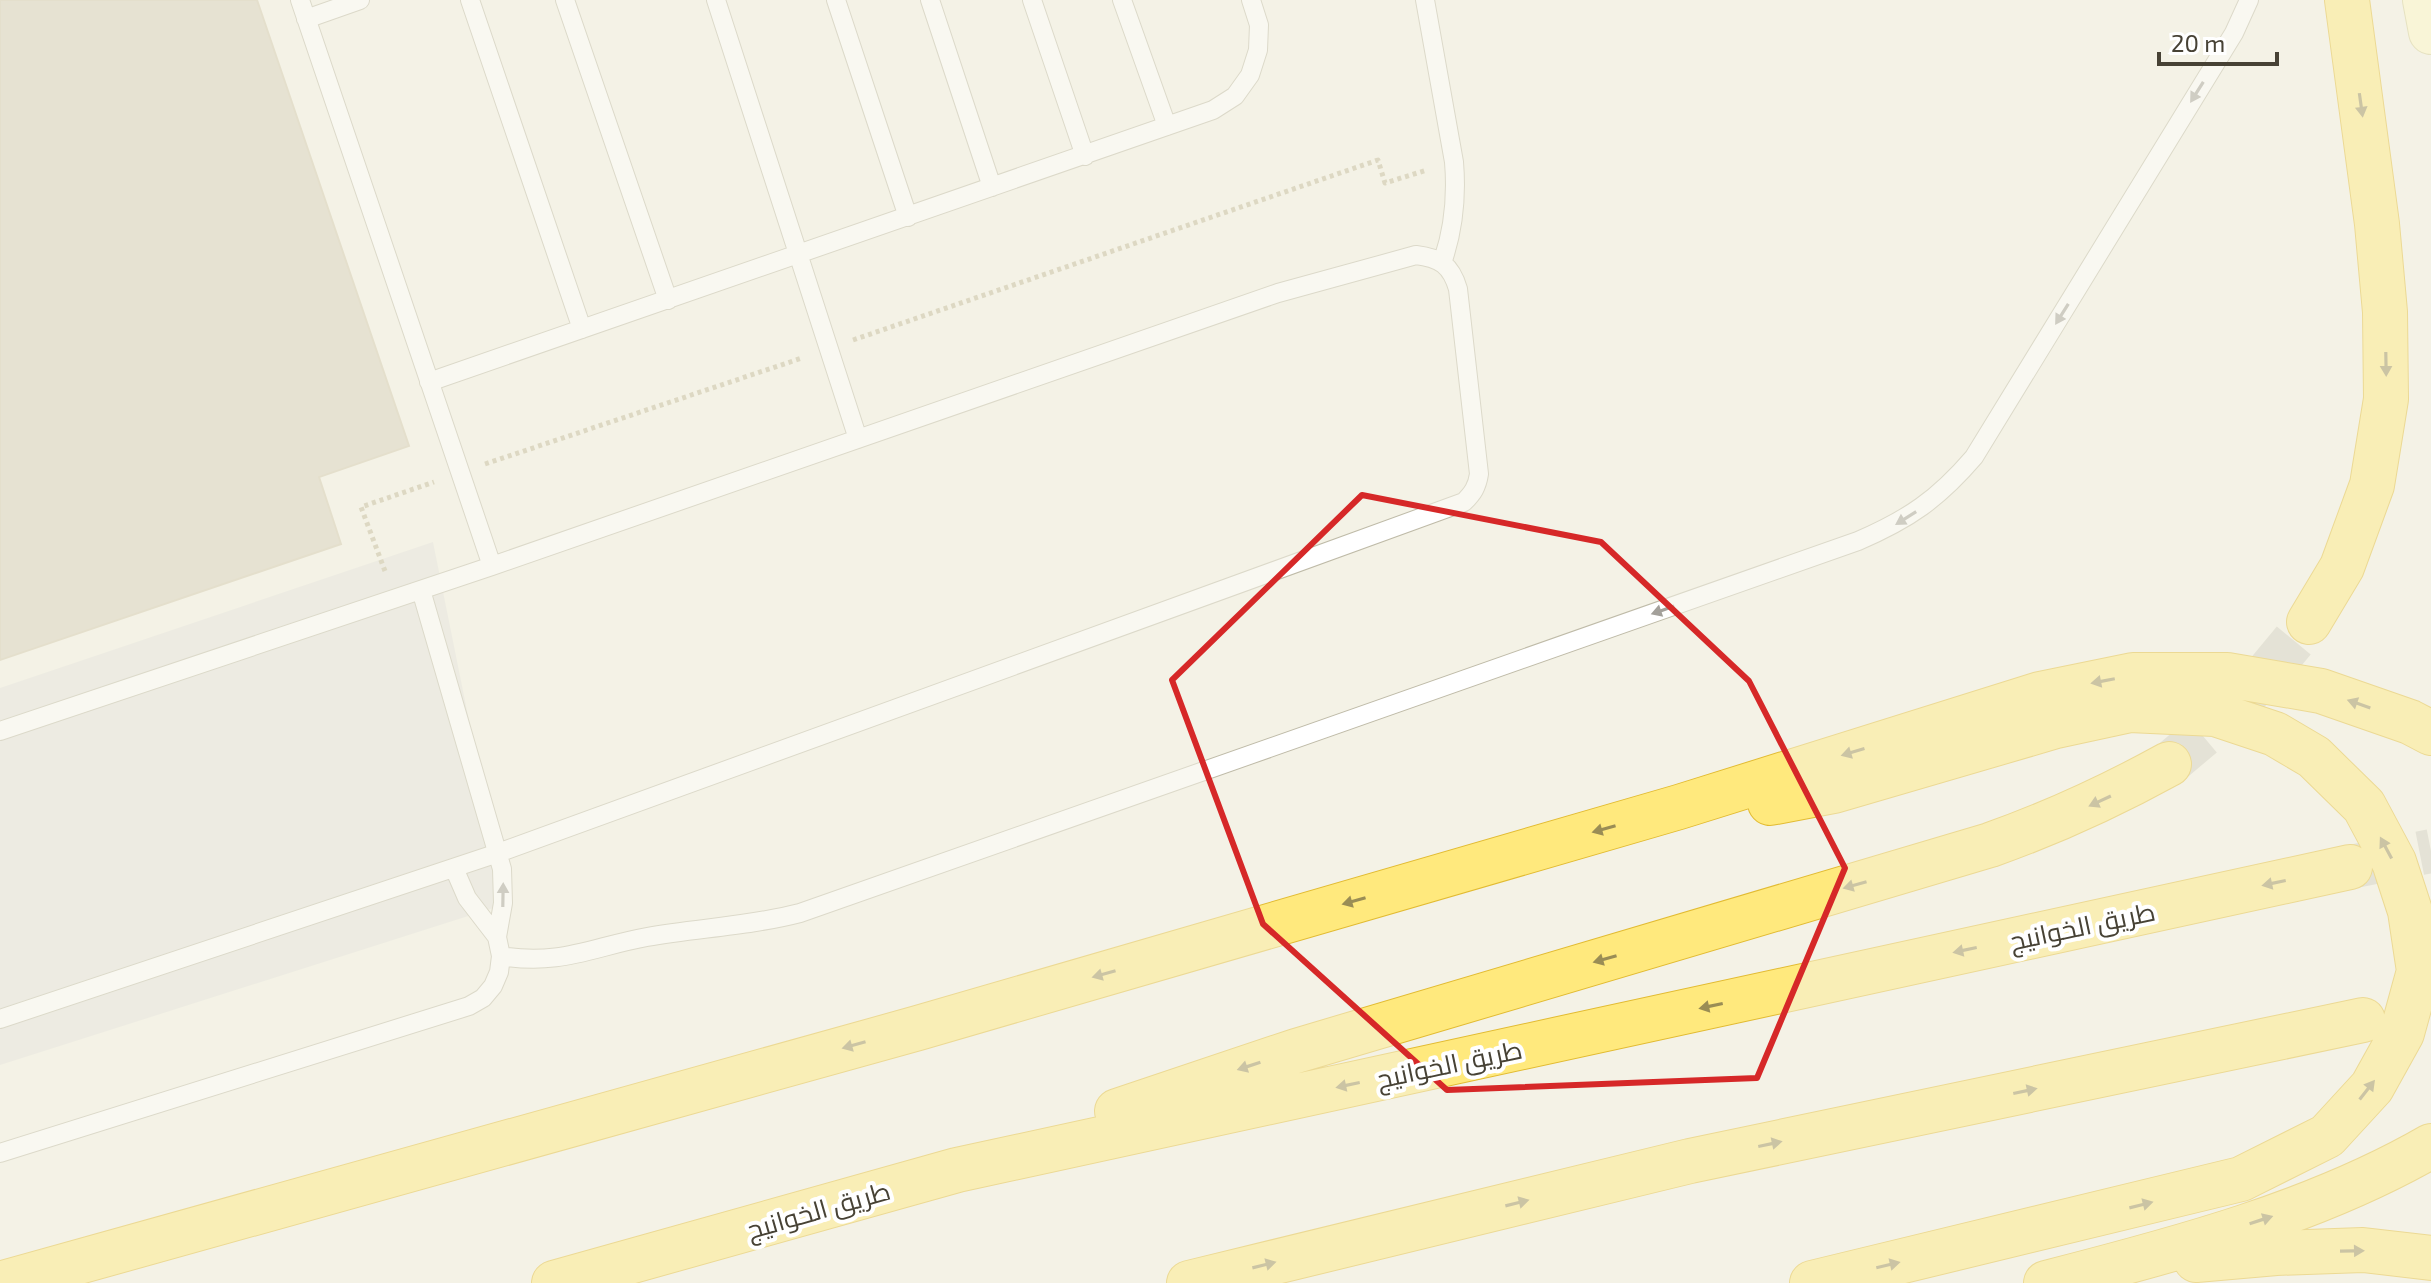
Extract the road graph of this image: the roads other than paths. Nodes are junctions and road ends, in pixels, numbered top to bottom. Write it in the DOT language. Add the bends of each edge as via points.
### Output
graph roads {
  1 [pos="300,0"];
  2 [pos="360,0"];
  3 [pos="470,0"];
  4 [pos="565,0"];
  5 [pos="716,0"];
  6 [pos="836,0"];
  7 [pos="930,0"];
  8 [pos="1032,0"];
  9 [pos="1122,0"];
  10 [pos="1251,0"];
  11 [pos="1425,0"];
  12 [pos="2249,0"];
  13 [pos="2347,0"];
  14 [pos="2425,0"];
  15 [pos="306,19"];
  16 [pos="2431,32"];
  17 [pos="1167,126"];
  18 [pos="1085,156"];
  19 [pos="992,187"];
  20 [pos="908,217"];
  21 [pos="798,254"];
  22 [pos="1442,263"];
  23 [pos="668,300"];
  24 [pos="582,329"];
  25 [pos="429,382"];
  26 [pos="858,439"];
  27 [pos="492,566"];
  28 [pos="421,590"];
  29 [pos="2309,622"];
  30 [pos="0,731"];
  31 [pos="2431,733"];
  32 [pos="2169,764"];
  33 [pos="1679,807"];
  34 [pos="498,853"];
  35 [pos="2350,867"];
  36 [pos="454,868"];
  37 [pos="497,937"];
  38 [pos="501,956"];
  39 [pos="0,1019"];
  40 [pos="2363,1020"];
  41 [pos="2431,1146"];
  42 [pos="0,1153"];
  43 [pos="957,1170"];
  44 [pos="2431,1258"];
  45 [pos="2106,1268"];
  46 [pos="3,1283"];
  47 [pos="554,1283"];
  48 [pos="1189,1283"];
  49 [pos="1812,1283"];
  50 [pos="2046,1283"];
  1 -- 15 [label="lane"];
  2 -- 15 [label="lane"];
  3 -- 24 [label="lane"];
  4 -- 23 [label="lane"];
  5 -- 21 [label="lane"];
  6 -- 20 [label="lane"];
  7 -- 19 [label="lane"];
  8 -- 18 [label="lane"];
  9 -- 17 [label="lane"];
  10 -- 17 [label="lane" via="1259,25 1250,75 1235,96 1213,110"];
  11 -- 22 [label="lane" via="1456,187"];
  12 -- 38 [label="lane, one-way" via="2234,33 1974,457 1922,508 1892,526 800,913 651,936 563,958"];
  13 -- 29 [label="highway, one-way" via="2377,224 2386,399 2372,485 2342,567"];
  14 -- 16 [label="main road"];
  15 -- 25 [label="lane"];
  17 -- 18 [label="lane"];
  18 -- 19 [label="lane"];
  19 -- 20 [label="lane"];
  20 -- 21 [label="lane"];
  21 -- 23 [label="lane"];
  21 -- 26 [label="lane"];
  22 -- 26 [label="lane" via="1416,255 1278,293"];
  22 -- 34 [label="lane" via="1458,289 1479,474 1464,502"];
  23 -- 24 [label="lane"];
  24 -- 25 [label="lane"];
  25 -- 27 [label="lane"];
  26 -- 27 [label="lane"];
  27 -- 28 [label="lane"];
  28 -- 30 [label="lane"];
  28 -- 34 [label="lane"];
  31 -- 33 [label="highway, one-way" via="2321,691 2227,675 2133,675 2040,694"];
  32 -- 43 [label="highway, one-way" via="2052,823 1990,845 1296,1051"];
  33 -- 46 [label="highway, one-way" via="903,1032"];
  49 -- 33 [label="highway, one-way" via="2241,1179 2327,1136 2372,1087 2402,1033 2419,971 2410,911 2394,862 2364,806 2314,757 2275,734 2215,714 2130,710 2056,726 1834,791 1775,802"];
  34 -- 36 [label="lane"];
  37 -- 34 [label="lane, one-way" via="503,886"];
  35 -- 43 [label="highway, طريق الخوانيج, one-way"];
  36 -- 37 [label="lane" via="471,905"];
  36 -- 39 [label="lane"];
  37 -- 38 [label="lane"];
  38 -- 42 [label="lane" via="493,986 469,1006"];
  48 -- 40 [label="highway, one-way" via="1690,1161"];
  45 -- 41 [label="highway, one-way" via="2269,1218"];
  43 -- 47 [label="highway, طريق الخوانيج"];
  45 -- 44 [label="highway, one-way" via="2363,1250"];
  45 -- 50 [label="highway"];
}
